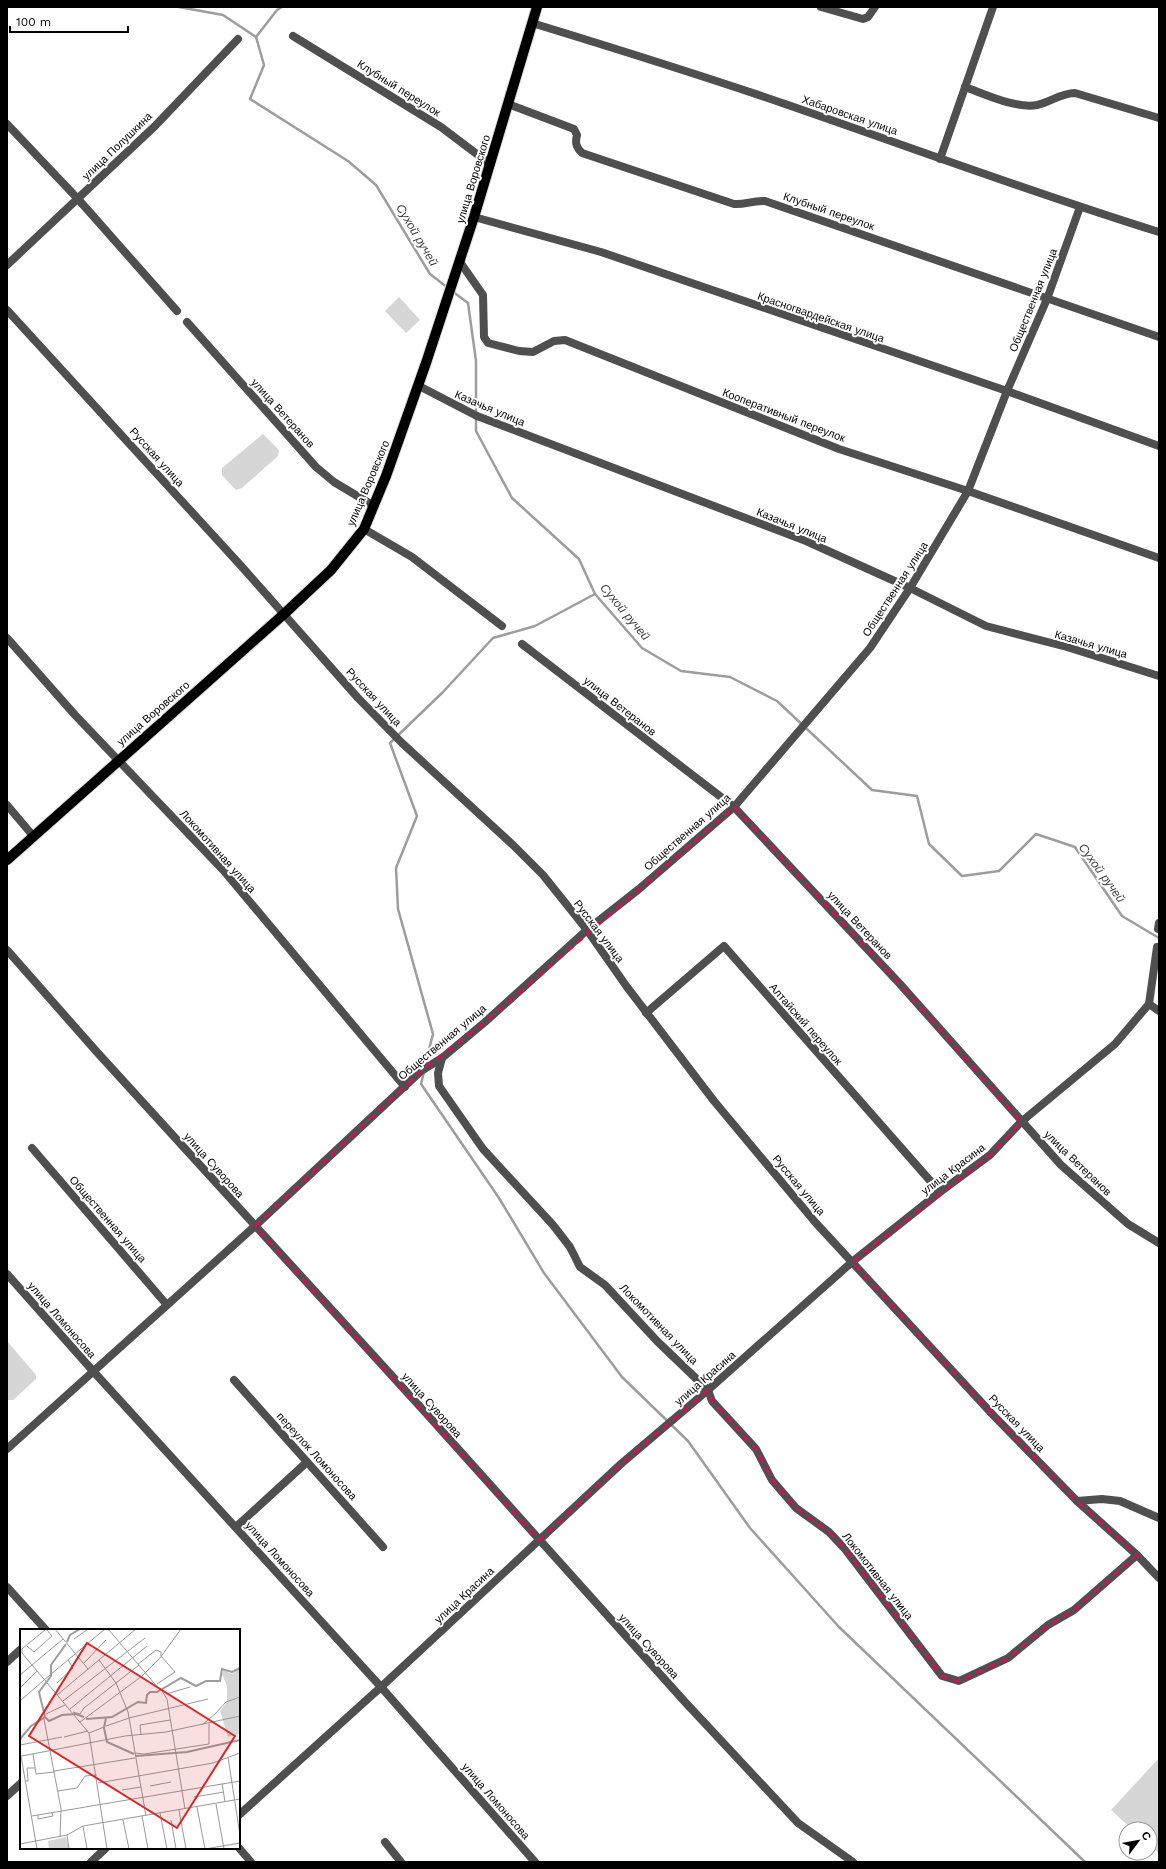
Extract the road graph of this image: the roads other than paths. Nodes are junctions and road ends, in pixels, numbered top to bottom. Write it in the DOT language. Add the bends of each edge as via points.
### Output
graph roads {
  1 [pos="537,7"];
  2 [pos="821,7"];
  3 [pos="875,7"];
  4 [pos="993,7"];
  5 [pos="532,23"];
  6 [pos="293,36"];
  7 [pos="238,39"];
  8 [pos="965,87"];
  9 [pos="508,104"];
  10 [pos="1159,118"];
  11 [pos="7,124"];
  12 [pos="940,159"];
  13 [pos="490,164"];
  14 [pos="78,199"];
  15 [pos="1080,207"];
  16 [pos="474,217"];
  17 [pos="1159,232"];
  18 [pos="460,262"];
  19 [pos="7,265"];
  20 [pos="1047,299"];
  21 [pos="7,310"];
  22 [pos="177,311"];
  23 [pos="187,322"];
  24 [pos="1159,337"];
  25 [pos="419,386"];
  26 [pos="1007,392"];
  27 [pos="1159,446"];
  28 [pos="968,491"];
  29 [pos="374,506"];
  30 [pos="364,529"];
  31 [pos="1159,558"];
  32 [pos="910,588"];
  33 [pos="284,614"];
  34 [pos="502,626"];
  35 [pos="7,638"];
  36 [pos="522,644"];
  37 [pos="1159,676"];
  38 [pos="118,759"];
  39 [pos="7,805"];
  40 [pos="734,807"];
  41 [pos="34,837"];
  42 [pos="7,860"];
  43 [pos="587,930"];
  44 [pos="1157,947"];
  45 [pos="7,950"];
  46 [pos="1149,1004"];
  47 [pos="1159,1011"];
  48 [pos="646,1013"];
  49 [pos="442,1058"];
  50 [pos="405,1087"];
  51 [pos="1022,1122"];
  52 [pos="32,1148"];
  53 [pos="940,1192"];
  54 [pos="255,1226"];
  55 [pos="1159,1243"];
  56 [pos="852,1262"];
  57 [pos="7,1274"];
  58 [pos="167,1305"];
  59 [pos="93,1371"];
  60 [pos="234,1380"];
  61 [pos="708,1390"];
  62 [pos="7,1449"];
  63 [pos="307,1462"];
  64 [pos="1077,1501"];
  65 [pos="1159,1518"];
  66 [pos="236,1527"];
  67 [pos="539,1540"];
  68 [pos="383,1547"];
  69 [pos="1137,1555"];
  70 [pos="1159,1578"];
  71 [pos="7,1587"];
  72 [pos="44,1629"];
  73 [pos="20,1650"];
  74 [pos="7,1662"];
  75 [pos="381,1687"];
  76 [pos="20,1784"];
  77 [pos="7,1796"];
  78 [pos="240,1814"];
  79 [pos="385,1842"];
  80 [pos="105,1849"];
  81 [pos="240,1849"];
  82 [pos="90,1862"];
  83 [pos="251,1862"];
  84 [pos="401,1862"];
  85 [pos="535,1862"];
  86 [pos="854,1862"];
  1 -- 5 [label="main road, улица Воровского"];
  2 -- 3 [label="street" via="858,18 868,17"];
  4 -- 8 [label="street"];
  5 -- 9 [label="main road, улица Воровского"];
  5 -- 12 [label="street, Хабаровская улица" via="641,56"];
  6 -- 13 [label="street, Клубный переулок" via="441,127"];
  7 -- 14 [label="street, улица Полушкина" via="155,126"];
  8 -- 10 [label="street" via="1022,105 1037,105 1066,93 1075,93"];
  8 -- 12 [label="street"];
  9 -- 13 [label="main road, улица Воровского"];
  9 -- 20 [label="street, Клубный переулок" via="574,129 577,135 577,148 582,153 734,204 765,201"];
  11 -- 14 [label="street"];
  12 -- 15 [label="street, Хабаровская улица"];
  13 -- 16 [label="main road, улица Воровского"];
  14 -- 19 [label="street, улица Полушкина"];
  14 -- 22 [label="street"];
  15 -- 17 [label="street, Хабаровская улица"];
  15 -- 20 [label="street, Общественная улица"];
  16 -- 18 [label="main road, улица Воровского"];
  16 -- 26 [label="street, Красногвардейская улица" via="601,252"];
  18 -- 25 [label="main road, улица Воровского"];
  18 -- 28 [label="street, Кооперативный переулок" via="483,295 484,337 488,343 533,352 554,341 565,340 839,448"];
  20 -- 24 [label="street, Клубный переулок"];
  20 -- 26 [label="street, Общественная улица"];
  21 -- 33 [label="street, Русская улица"];
  23 -- 29 [label="street, улица Ветеранов" via="316,467 334,482"];
  25 -- 29 [label="main road, улица Воровского"];
  25 -- 32 [label="street, Казачья улица" via="477,416 806,541"];
  26 -- 27 [label="street, Красногвардейская улица"];
  26 -- 28 [label="street, Общественная улица"];
  28 -- 31 [label="street, Кооперативный переулок"];
  28 -- 32 [label="street, Общественная улица"];
  29 -- 30 [label="main road, улица Воровского"];
  30 -- 33 [label="main road, улица Воровского" via="332,570"];
  30 -- 34 [label="street" via="412,557"];
  32 -- 37 [label="street, Казачья улица" via="986,626 1067,647"];
  32 -- 40 [label="street, Общественная улица" via="870,648"];
  33 -- 38 [label="main road, улица Воровского"];
  33 -- 43 [label="street, Русская улица" via="396,737 543,875"];
  35 -- 38 [label="street, Локомотивная улица"];
  36 -- 40 [label="street, улица Ветеранов"];
  38 -- 41 [label="main road, улица Воровского"];
  38 -- 50 [label="street, Локомотивная улица" via="224,872"];
  39 -- 41 [label="street"];
  40 -- 43 [label="street, Общественная улица"];
  40 -- 51 [label="street, улица Ветеранов" via="900,984"];
  41 -- 42 [label="main road, улица Воровского"];
  43 -- 48 [label="street, Русская улица"];
  43 -- 49 [label="street, Общественная улица"];
  44 -- 46 [label="street"];
  45 -- 54 [label="street, улица Суворова"];
  46 -- 47 [label="street"];
  46 -- 51 [label="street, улица Красина" via="1115,1044"];
  48 -- 53 [label="street, Алтайский переулок" via="724,946"];
  48 -- 56 [label="street, Русская улица" via="714,1101 815,1222"];
  49 -- 50 [label="street, Общественная улица" via="421,1071"];
  49 -- 61 [label="street, Локомотивная улица" via="438,1073 439,1086 483,1149 553,1225 570,1247 580,1267 605,1285 657,1341"];
  50 -- 54 [label="street, Общественная улица"];
  51 -- 53 [label="street, улица Красина" via="990,1155"];
  51 -- 55 [label="street, улица Ветеранов" via="1061,1165 1109,1209"];
  52 -- 58 [label="street, Общественная улица"];
  53 -- 56 [label="street, улица Красина"];
  54 -- 58 [label="street, Общественная улица"];
  54 -- 67 [label="street, улица Суворова"];
  56 -- 61 [label="street, улица Красина"];
  56 -- 64 [label="street, Русская улица" via="994,1416"];
  57 -- 59 [label="street, улица Ломоносова"];
  58 -- 59 [label="street, Общественная улица"];
  59 -- 62 [label="street, Общественная улица"];
  59 -- 66 [label="street, улица Ломоносова"];
  60 -- 63 [label="street, переулок Ломоносова"];
  61 -- 67 [label="street, улица Красина" via="622,1463"];
  61 -- 69 [label="street, Локомотивная улица" via="712,1401 756,1449 772,1480 796,1508 829,1532 845,1549 942,1676 959,1680 1008,1658 1048,1625 1074,1610"];
  63 -- 66 [label="street"];
  63 -- 68 [label="street, переулок Ломоносова"];
  64 -- 65 [label="street" via="1120,1501"];
  64 -- 69 [label="street, Русская улица"];
  66 -- 75 [label="street, улица Ломоносова"];
  67 -- 75 [label="street, улица Красина"];
  67 -- 86 [label="street, улица Суворова" via="798,1823"];
  69 -- 70 [label="street, Русская улица"];
  71 -- 72 [label="street"];
  73 -- 74 [label="street"];
  75 -- 78 [label="street, улица Красина"];
  75 -- 85 [label="street, улица Ломоносова"];
  76 -- 77 [label="street"];
  79 -- 84 [label="street"];
  80 -- 82 [label="street"];
  81 -- 83 [label="street"];
}
